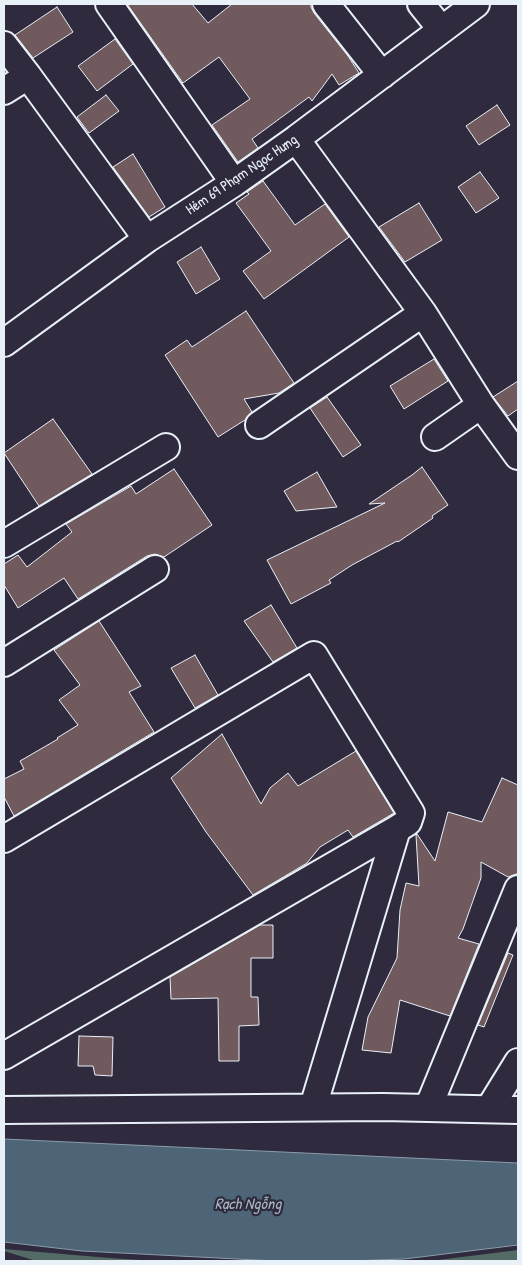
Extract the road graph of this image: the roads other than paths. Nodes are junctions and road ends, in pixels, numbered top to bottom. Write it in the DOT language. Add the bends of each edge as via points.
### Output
graph roads {
  1 [pos="108,4"];
  2 [pos="326,4"];
  3 [pos="421,4"];
  4 [pos="476,4"];
  5 [pos="441,29"];
  6 [pos="4,45"];
  7 [pos="382,75"];
  8 [pos="28,76"];
  9 [pos="4,91"];
  10 [pos="296,138"];
  11 [pos="234,183"];
  12 [pos="147,239"];
  13 [pos="423,312"];
  14 [pos="4,342"];
  15 [pos="481,405"];
  16 [pos="259,425"];
  17 [pos="435,437"];
  18 [pos="166,447"];
  19 [pos="518,456"];
  20 [pos="4,544"];
  21 [pos="155,569"];
  22 [pos="4,663"];
  23 [pos="397,829"];
  24 [pos="4,839"];
  25 [pos="518,889"];
  26 [pos="4,1056"];
  27 [pos="518,1062"];
  28 [pos="313,1107"];
  29 [pos="428,1108"];
  30 [pos="489,1109"];
  31 [pos="4,1110"];
  32 [pos="518,1110"];
  1 -- 11 [label="street"];
  2 -- 7 [label="street"];
  3 -- 5 [label="street"];
  4 -- 5 [label="street, Hẻm 69 Phạm Ngọc Hưng"];
  5 -- 7 [label="street, Hẻm 69 Phạm Ngọc Hưng"];
  6 -- 8 [label="street"];
  7 -- 10 [label="street, Hẻm 69 Phạm Ngọc Hưng"];
  8 -- 9 [label="street"];
  8 -- 12 [label="street"];
  10 -- 11 [label="street, Hẻm 69 Phạm Ngọc Hưng"];
  10 -- 13 [label="street"];
  11 -- 12 [label="street, Hẻm 69 Phạm Ngọc Hưng"];
  12 -- 14 [label="street, Hẻm 69 Phạm Ngọc Hưng"];
  13 -- 15 [label="street"];
  13 -- 16 [label="street"];
  15 -- 17 [label="street"];
  15 -- 19 [label="street"];
  18 -- 20 [label="street"];
  21 -- 22 [label="street"];
  23 -- 24 [label="street" via="408,822 411,813 314,655"];
  23 -- 26 [label="street"];
  23 -- 28 [label="street"];
  25 -- 29 [label="street"];
  27 -- 30 [label="street"];
  28 -- 29 [label="street"];
  28 -- 31 [label="street"];
  29 -- 30 [label="street"];
  30 -- 32 [label="street"];
}
